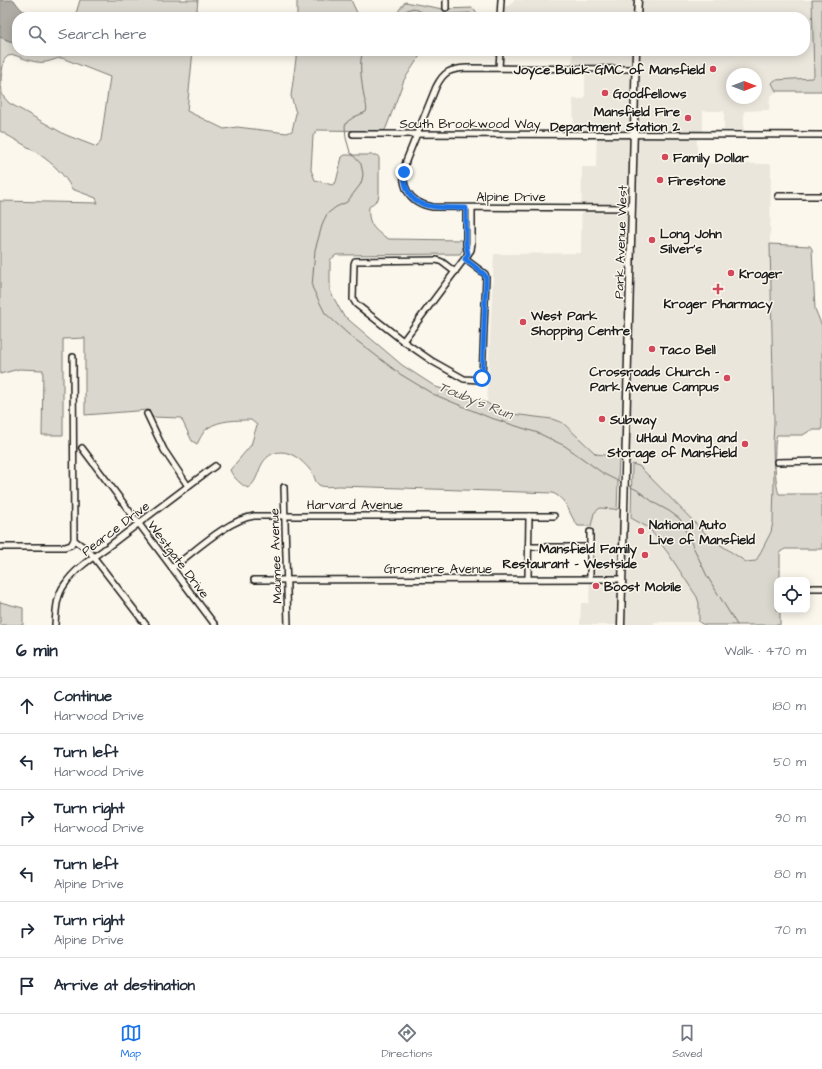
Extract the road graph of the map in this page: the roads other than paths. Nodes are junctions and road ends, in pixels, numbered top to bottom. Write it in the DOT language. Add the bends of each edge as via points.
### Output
graph roads {
  1 [pos="446,0"];
  2 [pos="501,0"];
  3 [pos="638,0"];
  4 [pos="446,8"];
  5 [pos="500,12"];
  6 [pos="637,12"];
  7 [pos="500,56"];
  8 [pos="636,56"];
  9 [pos="500,68"];
  10 [pos="636,69"];
  11 [pos="353,134"];
  12 [pos="417,134"];
  13 [pos="634,135"];
  14 [pos="822,135"];
  15 [pos="778,196"];
  16 [pos="822,196"];
  17 [pos="466,208"];
  18 [pos="472,208"];
  19 [pos="632,208"];
  20 [pos="468,254"];
  21 [pos="465,259"];
  22 [pos="455,272"];
  23 [pos="403,341"];
  24 [pos="73,357"];
  25 [pos="147,414"];
  26 [pos="82,448"];
  27 [pos="822,461"];
  28 [pos="777,462"];
  29 [pos="216,466"];
  30 [pos="188,486"];
  31 [pos="284,487"];
  32 [pos="285,516"];
  33 [pos="528,516"];
  34 [pos="554,516"];
  35 [pos="139,524"];
  36 [pos="590,532"];
  37 [pos="74,540"];
  38 [pos="0,547"];
  39 [pos="528,547"];
  40 [pos="590,547"];
  41 [pos="94,557"];
  42 [pos="172,568"];
  43 [pos="528,578"];
  44 [pos="590,578"];
  45 [pos="287,579"];
  46 [pos="622,579"];
  47 [pos="254,580"];
  48 [pos="810,588"];
  49 [pos="822,588"];
  50 [pos="56,625"];
  51 [pos="146,625"];
  52 [pos="215,625"];
  53 [pos="288,625"];
  54 [pos="621,625"];
  1 -- 4 [label="street"];
  2 -- 5 [label="street"];
  3 -- 6 [label="main road"];
  7 -- 9 [label="street"];
  8 -- 10 [label="main road, Park Avenue West"];
  9 -- 10 [label="street, Alpine Drive"];
  9 -- 12 [label="street, Alpine Drive" via="452,69 445,74 436,87"];
  10 -- 13 [label="main road, Park Avenue West"];
  11 -- 12 [label="street, South Brookwood Way"];
  12 -- 13 [label="street, South Brookwood Way"];
  12 -- 17 [label="street, Alpine Drive" via="404,167 404,181 409,194 415,201 429,206"];
  13 -- 14 [label="street, South Brookwood Way"];
  13 -- 19 [label="main road, Park Avenue West"];
  15 -- 16 [label="street"];
  17 -- 18 [label="street, Alpine Drive"];
  17 -- 20 [label="street"];
  18 -- 19 [label="street, Alpine Drive"];
  18 -- 20 [label="street" via="472,243"];
  19 -- 46 [label="main road, Park Avenue West"];
  20 -- 21 [label="street"];
  21 -- 22 [label="street"];
  21 -- 23 [label="street" via="486,277 480,380 464,379"];
  22 -- 23 [label="street"];
  22 -- 23 [label="street" via="437,260 354,262 354,302"];
  24 -- 37 [label="street"];
  25 -- 30 [label="street" via="164,450"];
  26 -- 35 [label="street, Westgate Drive"];
  27 -- 28 [label="street"];
  29 -- 30 [label="street, Pearce Drive"];
  30 -- 35 [label="street, Pearce Drive"];
  31 -- 32 [label="street, Maumee Avenue"];
  32 -- 33 [label="street, Harvard Avenue"];
  32 -- 42 [label="street, Harvard Avenue" via="254,516 238,520"];
  32 -- 45 [label="street, Maumee Avenue"];
  33 -- 34 [label="street, Harvard Avenue"];
  33 -- 39 [label="street"];
  35 -- 41 [label="street, Pearce Drive"];
  35 -- 42 [label="street, Westgate Drive"];
  36 -- 40 [label="street"];
  37 -- 38 [label="street" via="71,545 63,547"];
  37 -- 41 [label="street" via="87,548"];
  39 -- 40 [label="street"];
  39 -- 43 [label="street"];
  40 -- 44 [label="street"];
  41 -- 50 [label="street, Pearce Drive" via="65,584 57,604"];
  41 -- 51 [label="street"];
  42 -- 52 [label="street, Westgate Drive"];
  43 -- 44 [label="street, Grasmere Avenue"];
  43 -- 45 [label="street, Grasmere Avenue"];
  44 -- 46 [label="street, Grasmere Avenue"];
  45 -- 47 [label="street, Grasmere Avenue"];
  45 -- 53 [label="street, Maumee Avenue"];
  46 -- 54 [label="main road, Park Avenue West"];
  48 -- 49 [label="street"];
}
